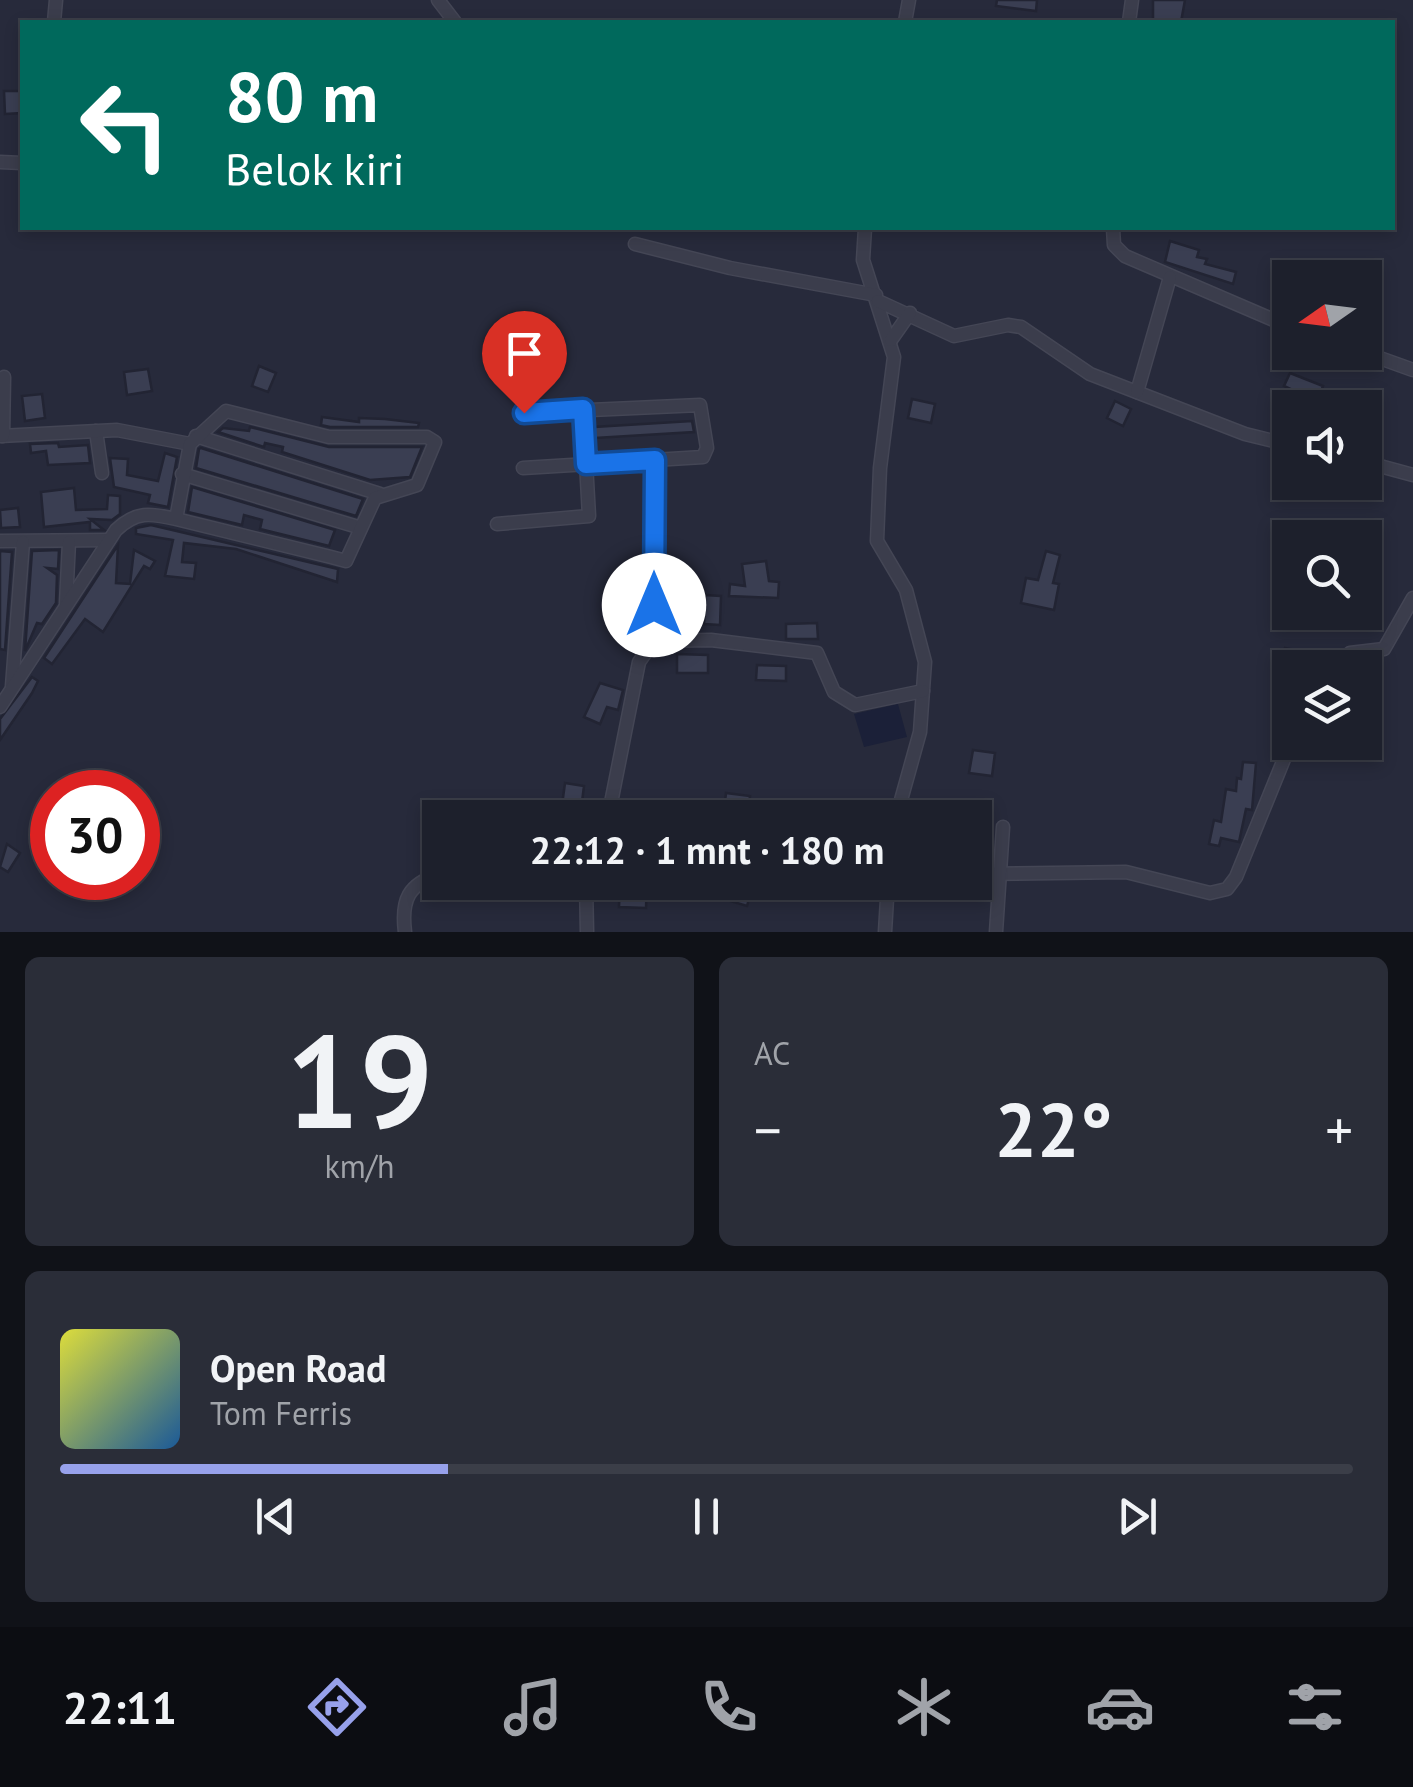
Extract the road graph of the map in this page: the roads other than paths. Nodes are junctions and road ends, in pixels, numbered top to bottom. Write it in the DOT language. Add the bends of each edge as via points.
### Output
graph roads {
  1 [pos="438,0"];
  2 [pos="453,20"];
  3 [pos="865,230"];
  4 [pos="1113,230"];
  5 [pos="636,244"];
  6 [pos="1170,277"];
  7 [pos="877,298"];
  8 [pos="910,314"];
  9 [pos="1272,320"];
  10 [pos="891,340"];
  11 [pos="1382,359"];
  12 [pos="1413,370"];
  13 [pos="521,374"];
  14 [pos="4,377"];
  15 [pos="1138,392"];
  16 [pos="583,409"];
  17 [pos="96,431"];
  18 [pos="1,436"];
  19 [pos="193,440"];
  20 [pos="1272,441"];
  21 [pos="655,460"];
  22 [pos="586,464"];
  23 [pos="1382,467"];
  24 [pos="523,468"];
  25 [pos="102,474"];
  26 [pos="182,474"];
  27 [pos="1413,475"];
  28 [pos="380,494"];
  29 [pos="176,520"];
  30 [pos="497,524"];
  31 [pos="358,527"];
  32 [pos="109,540"];
  33 [pos="0,541"];
  34 [pos="23,542"];
  35 [pos="68,542"];
  36 [pos="1413,598"];
  37 [pos="66,606"];
  38 [pos="654,641"];
  39 [pos="1376,650"];
  40 [pos="12,688"];
  41 [pos="923,692"];
  42 [pos="0,707"];
  43 [pos="1284,760"];
  44 [pos="612,800"];
  45 [pos="901,800"];
  46 [pos="1003,827"];
  47 [pos="999,871"];
  48 [pos="992,872"];
  49 [pos="422,879"];
  50 [pos="586,900"];
  51 [pos="889,900"];
  52 [pos="405,932"];
  53 [pos="587,932"];
  54 [pos="884,932"];
  55 [pos="996,932"];
  1 -- 2 [label="street"];
  3 -- 7 [label="street" via="863,260"];
  4 -- 6 [label="street" via="1118,252"];
  5 -- 7 [label="street"];
  6 -- 9 [label="street"];
  6 -- 15 [label="street"];
  7 -- 8 [label="street"];
  7 -- 10 [label="street"];
  8 -- 10 [label="street"];
  8 -- 15 [label="street" via="963,337 1015,325 1090,374"];
  10 -- 41 [label="street" via="877,541 914,616 925,662"];
  11 -- 12 [label="street"];
  13 -- 16 [label="street" via="524,413"];
  14 -- 18 [label="street"];
  15 -- 20 [label="street"];
  16 -- 21 [label="street" via="702,406 706,454"];
  16 -- 22 [label="street"];
  17 -- 18 [label="street"];
  17 -- 19 [label="street"];
  17 -- 25 [label="street"];
  19 -- 26 [label="street"];
  19 -- 28 [label="street"];
  19 -- 28 [label="street" via="233,410 328,437 434,440 417,485"];
  21 -- 22 [label="street"];
  21 -- 38 [label="street"];
  22 -- 24 [label="street"];
  22 -- 30 [label="street" via="589,516"];
  23 -- 27 [label="street"];
  26 -- 29 [label="street"];
  26 -- 31 [label="street"];
  28 -- 31 [label="street"];
  29 -- 31 [label="street" via="346,561"];
  29 -- 32 [label="street" via="136,514"];
  32 -- 35 [label="street"];
  32 -- 37 [label="street"];
  33 -- 34 [label="street"];
  34 -- 35 [label="street"];
  34 -- 40 [label="street"];
  35 -- 37 [label="street"];
  36 -- 39 [label="street" via="1384,649"];
  37 -- 40 [label="street"];
  38 -- 41 [label="street" via="711,640 817,653 834,692 855,705"];
  38 -- 44 [label="street" via="639,662"];
  40 -- 42 [label="street"];
  41 -- 45 [label="street" via="920,732"];
  43 -- 47 [label="street" via="1227,889 1210,894 1126,872"];
  46 -- 47 [label="street"];
  47 -- 48 [label="street"];
  47 -- 55 [label="street"];
  49 -- 52 [label="street" via="402,910"];
  50 -- 53 [label="street"];
  51 -- 54 [label="street"];
}
